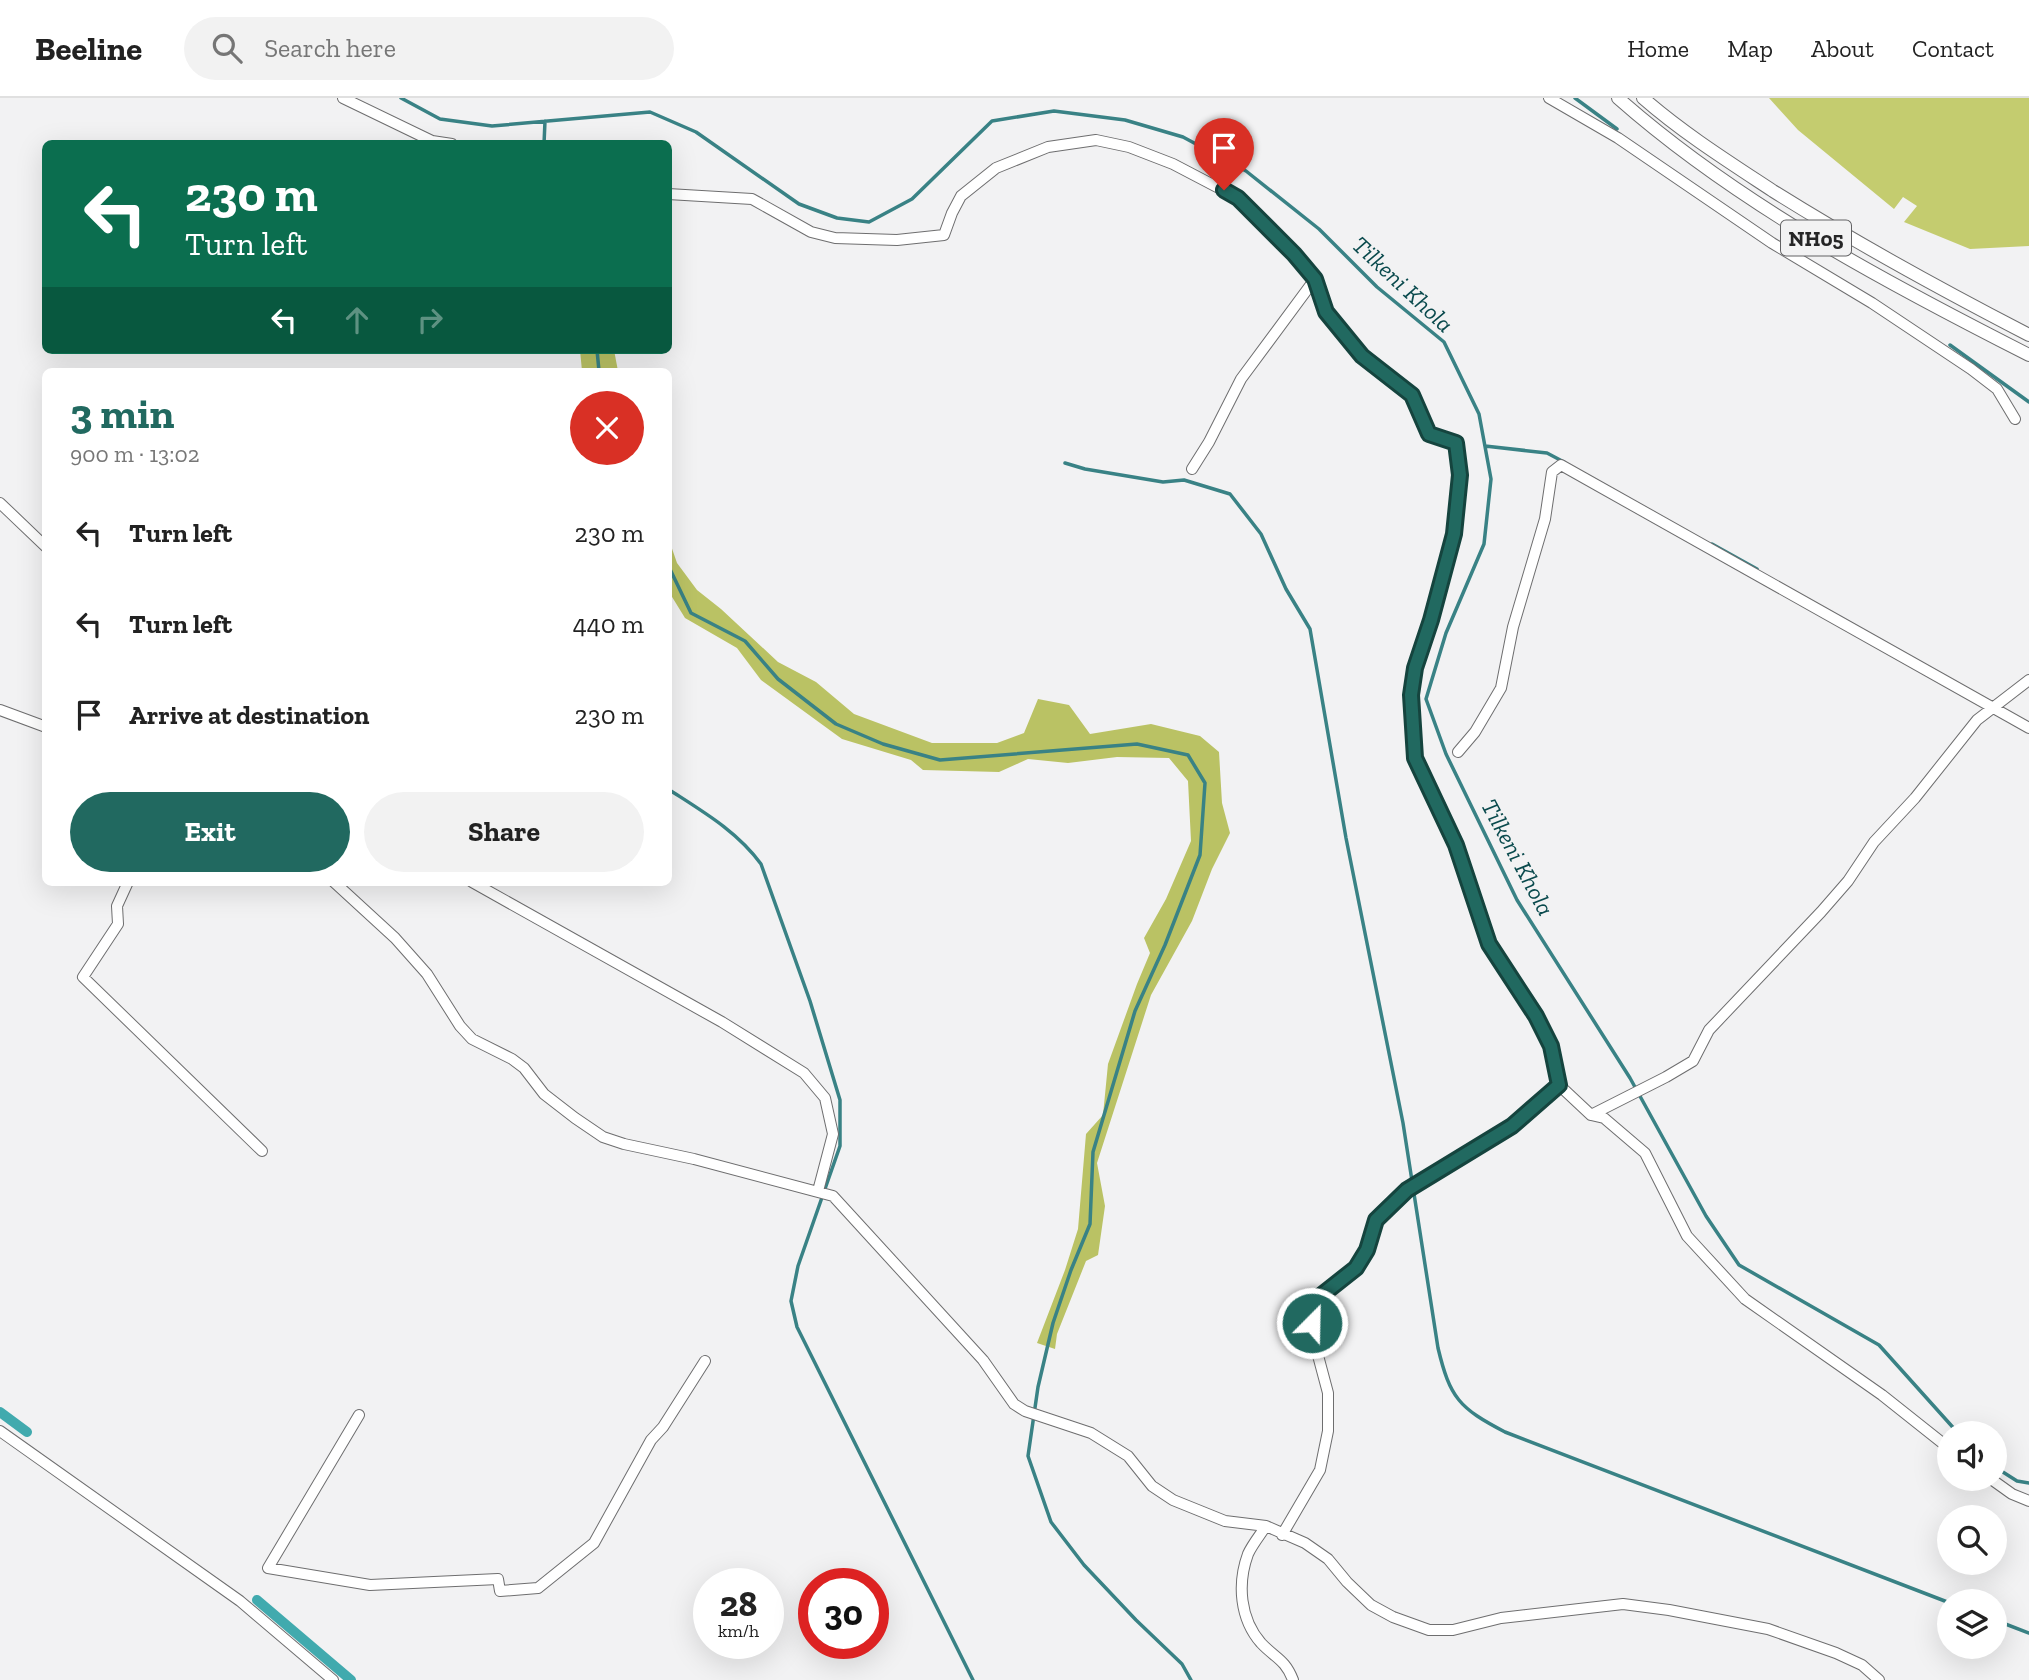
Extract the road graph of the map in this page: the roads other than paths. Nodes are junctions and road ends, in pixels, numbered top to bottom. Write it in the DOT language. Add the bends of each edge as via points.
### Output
graph roads {
  1 [pos="343,98"];
  2 [pos="1549,98"];
  3 [pos="1618,98"];
  4 [pos="1643,98"];
  5 [pos="430,140"];
  6 [pos="672,194"];
  7 [pos="1315,279"];
  8 [pos="2029,335"];
  9 [pos="2029,355"];
  10 [pos="2015,419"];
  11 [pos="1192,469"];
  12 [pos="0,503"];
  13 [pos="42,543"];
  14 [pos="2029,680"];
  15 [pos="1992,707"];
  16 [pos="0,710"];
  17 [pos="42,726"];
  18 [pos="2029,728"];
  19 [pos="1458,752"];
  20 [pos="126,886"];
  21 [pos="338,886"];
  22 [pos="479,886"];
  23 [pos="1559,1085"];
  24 [pos="1591,1115"];
  25 [pos="262,1151"];
  26 [pos="818,1191"];
  27 [pos="705,1361"];
  28 [pos="359,1415"];
  29 [pos="0,1431"];
  30 [pos="1937,1439"];
  31 [pos="2007,1490"];
  32 [pos="2029,1501"];
  33 [pos="1266,1526"];
  34 [pos="1282,1535"];
  35 [pos="333,1680"];
  36 [pos="1293,1680"];
  37 [pos="1879,1680"];
  1 -- 5 [label="street"];
  2 -- 10 [label="street" via="1618,138 1772,243 1971,369 1997,389"];
  3 -- 9 [label="main road, NH05" via="1665,138 1809,234 1930,305"];
  4 -- 8 [label="main road, NH05" via="1734,166 1813,215"];
  6 -- 7 [label="street" via="752,199 811,232 835,238 897,240 944,235 961,196 996,169 1048,147 1096,140 1173,164 1238,198"];
  7 -- 11 [label="street" via="1241,379"];
  7 -- 23 [label="street" via="1326,312 1362,356 1412,395 1429,434 1456,443 1460,475 1454,534 1411,695 1415,758 1456,845 1489,944 1551,1046"];
  12 -- 13 [label="street"];
  14 -- 15 [label="street"];
  15 -- 18 [label="street"];
  15 -- 19 [label="street" via="1561,465 1552,472 1545,519 1513,627 1501,688"];
  15 -- 24 [label="street" via="1874,842 1821,912 1709,1030 1693,1061"];
  16 -- 17 [label="street"];
  20 -- 25 [label="street" via="117,906 118,924 83,977"];
  21 -- 26 [label="street" via="396,938 472,1039 512,1059 544,1094 603,1137"];
  22 -- 26 [label="street" via="804,1073 825,1098 833,1135"];
  23 -- 24 [label="street"];
  23 -- 34 [label="street" via="1512,1126 1407,1190 1376,1220 1356,1268 1313,1302 1312,1333 1328,1394 1328,1432 1320,1470"];
  24 -- 30 [label="street" via="1604,1118 1645,1153 1687,1236 1745,1300"];
  26 -- 33 [label="street" via="833,1196 983,1360 1014,1404 1091,1433 1128,1457 1152,1486 1173,1500 1225,1521"];
  27 -- 28 [label="street" via="651,1440 594,1543 538,1588 500,1591 498,1579 370,1585 268,1568"];
  29 -- 35 [label="street" via="240,1601"];
  31 -- 32 [label="street"];
  33 -- 34 [label="street"];
  33 -- 36 [label="street" via="1249,1553 1242,1578 1242,1604 1248,1626 1262,1645 1288,1666"];
  34 -- 37 [label="street" via="1328,1559 1371,1605 1429,1630 1623,1604 1769,1629 1862,1665"];
}
